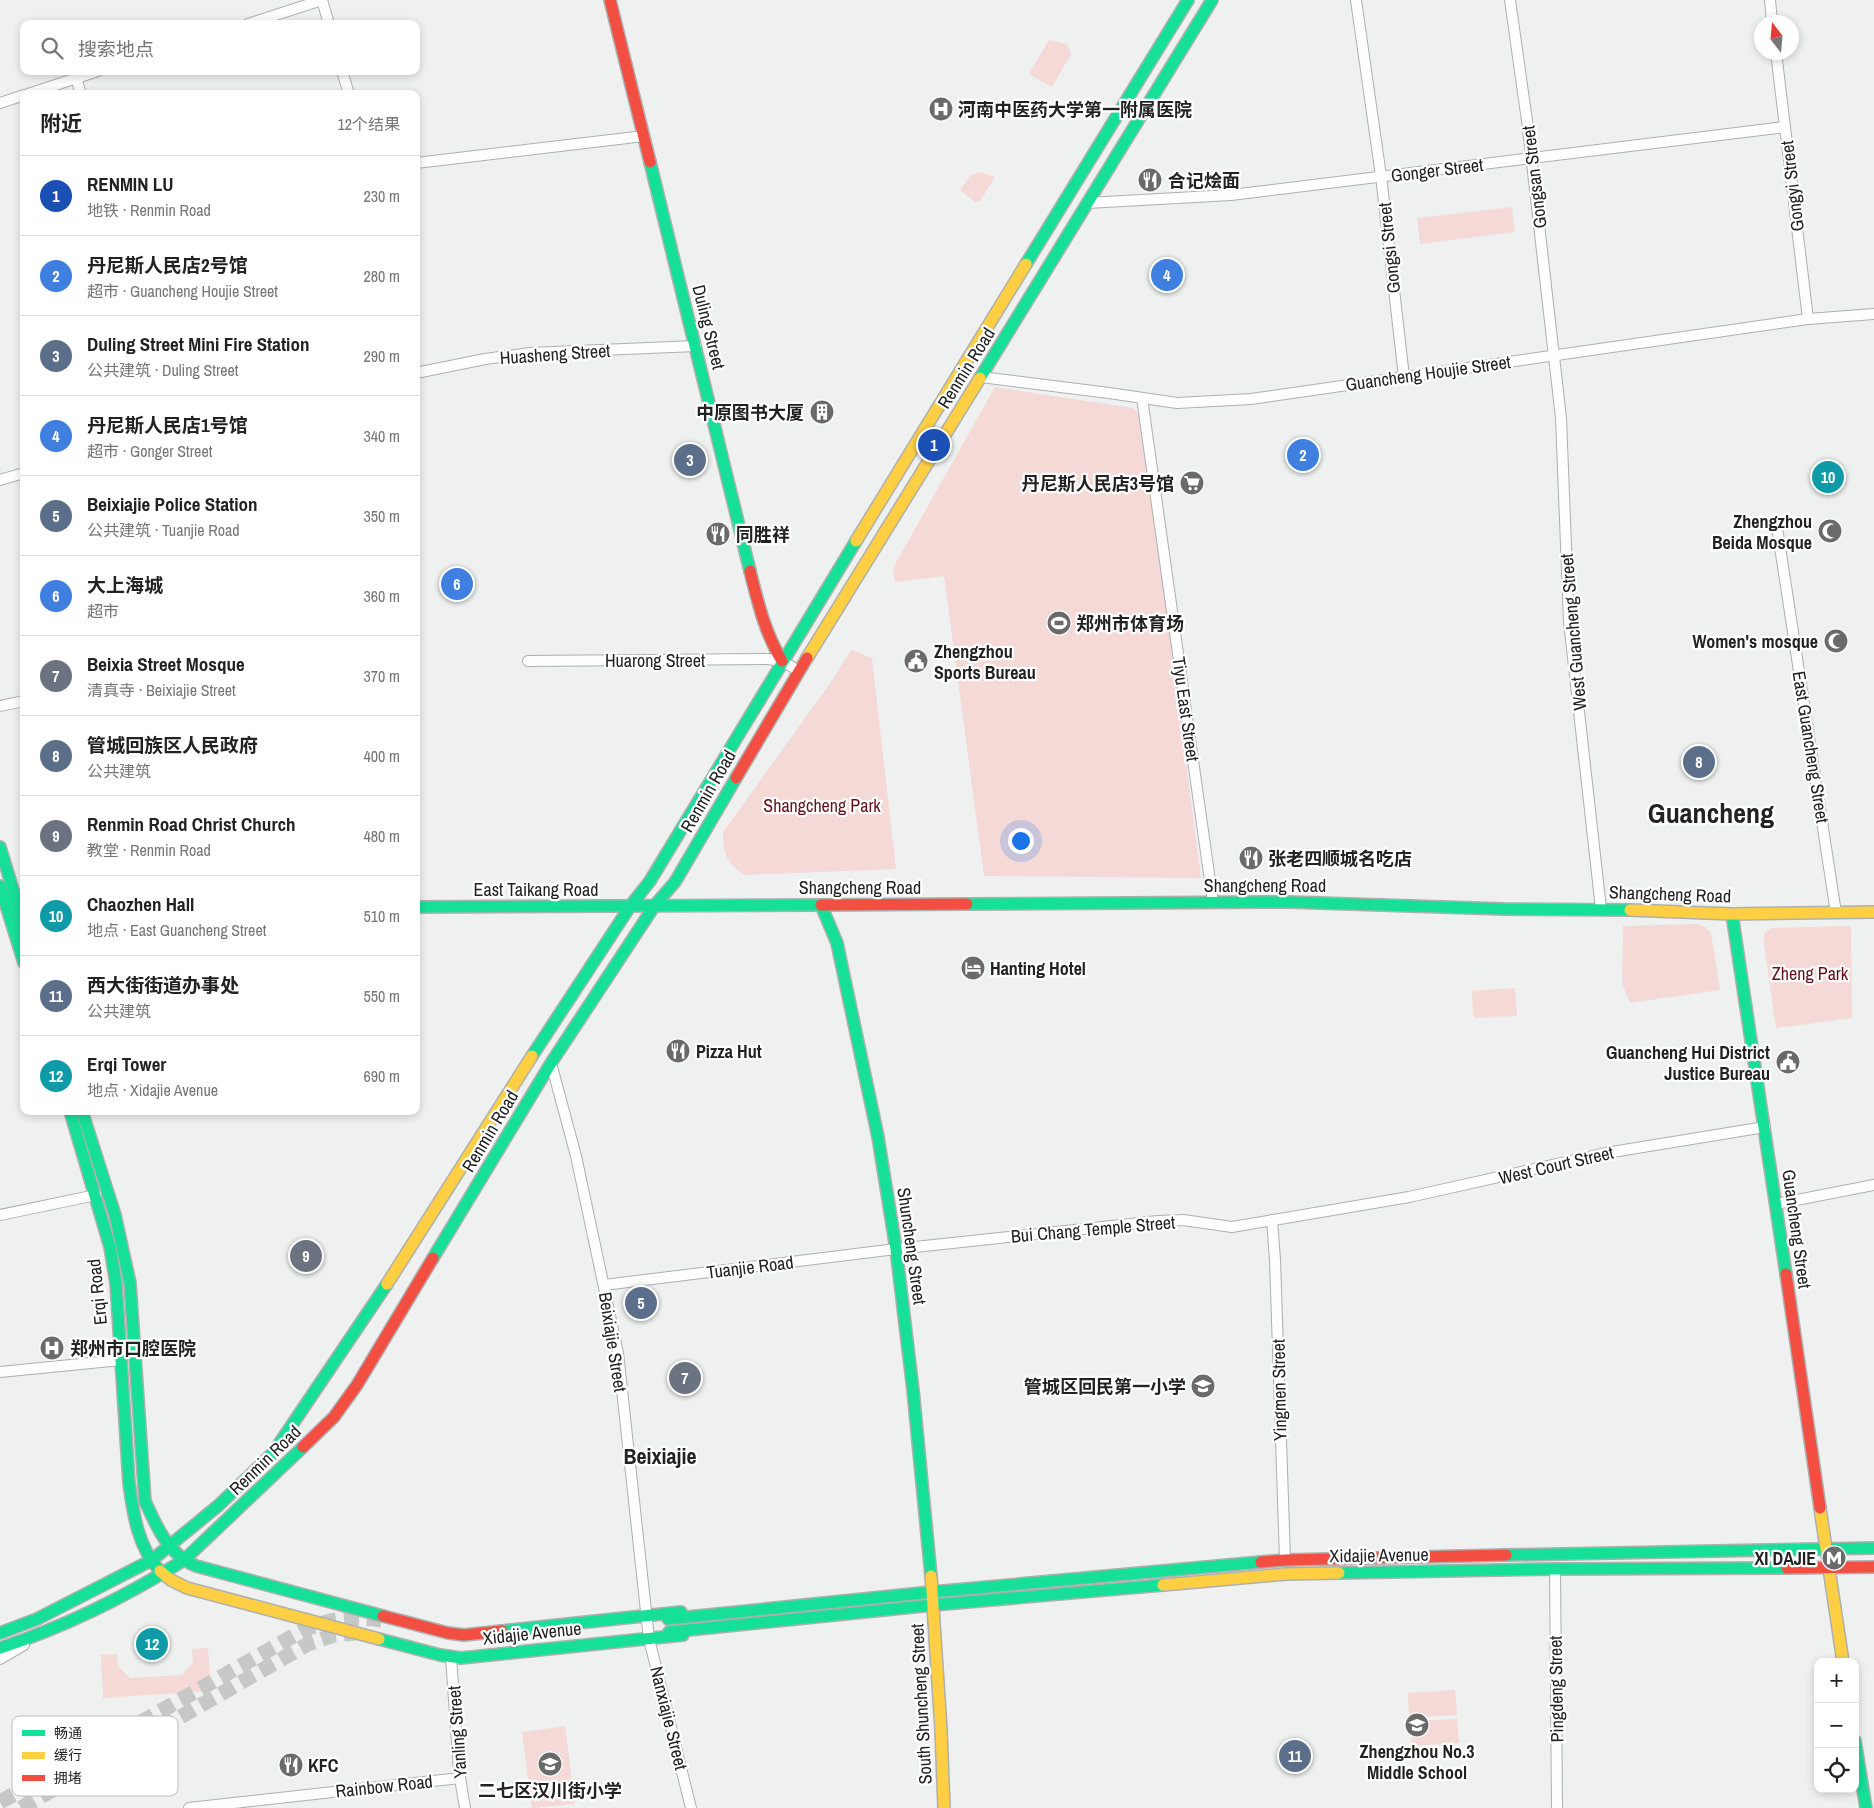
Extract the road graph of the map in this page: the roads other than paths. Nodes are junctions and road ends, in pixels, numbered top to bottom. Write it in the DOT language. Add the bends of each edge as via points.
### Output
graph roads {
  1 [pos="322,0"];
  2 [pos="610,0"];
  3 [pos="1188,0"];
  4 [pos="1212,0"];
  5 [pos="1356,0"];
  6 [pos="1510,0"];
  7 [pos="1770,0"];
  8 [pos="1771,15"];
  9 [pos="260,20"];
  10 [pos="328,20"];
  11 [pos="1777,60"];
  12 [pos="85,75"];
  13 [pos="343,75"];
  14 [pos="76,78"];
  15 [pos="40,90"];
  16 [pos="80,90"];
  17 [pos="347,90"];
  18 [pos="20,96"];
  19 [pos="0,102"];
  20 [pos="1785,127"];
  21 [pos="644,136"];
  22 [pos="1532,158"];
  23 [pos="420,163"];
  24 [pos="1381,176"];
  25 [pos="1087,203"];
  26 [pos="1874,314"];
  27 [pos="1808,319"];
  28 [pos="696,346"];
  29 [pos="1554,355"];
  30 [pos="420,372"];
  31 [pos="981,377"];
  32 [pos="1404,377"];
  33 [pos="1142,398"];
  34 [pos="20,474"];
  35 [pos="0,480"];
  36 [pos="1776,521"];
  37 [pos="528,661"];
  38 [pos="782,661"];
  39 [pos="799,671"];
  40 [pos="20,702"];
  41 [pos="0,706"];
  42 [pos="0,847"];
  43 [pos="0,886"];
  44 [pos="11,902"];
  45 [pos="1213,902"];
  46 [pos="821,904"];
  47 [pos="631,905"];
  48 [pos="656,905"];
  49 [pos="420,908"];
  50 [pos="1601,909"];
  51 [pos="1874,912"];
  52 [pos="1836,913"];
  53 [pos="1732,914"];
  54 [pos="20,919"];
  55 [pos="20,944"];
  56 [pos="552,1063"];
  57 [pos="71,1115"];
  58 [pos="83,1115"];
  59 [pos="1765,1127"];
  60 [pos="1874,1184"];
  61 [pos="96,1195"];
  62 [pos="1776,1204"];
  63 [pos="1348,1207"];
  64 [pos="0,1215"];
  65 [pos="1272,1220"];
  66 [pos="896,1249"];
  67 [pos="604,1285"];
  68 [pos="121,1360"];
  69 [pos="0,1372"];
  70 [pos="171,1546"];
  71 [pos="1874,1548"];
  72 [pos="1826,1550"];
  73 [pos="152,1560"];
  74 [pos="184,1560"];
  75 [pos="1285,1560"];
  76 [pos="1828,1567"];
  77 [pos="1874,1567"];
  78 [pos="1555,1569"];
  79 [pos="162,1574"];
  80 [pos="932,1599"];
  81 [pos="668,1619"];
  82 [pos="648,1627"];
  83 [pos="669,1632"];
  84 [pos="0,1633"];
  85 [pos="42,1634"];
  86 [pos="0,1648"];
  87 [pos="452,1656"];
  88 [pos="1842,1658"];
  89 [pos="0,1659"];
  90 [pos="1856,1748"];
  91 [pos="460,1778"];
  92 [pos="242,1805"];
  93 [pos="189,1808"];
  94 [pos="465,1808"];
  95 [pos="691,1808"];
  96 [pos="944,1808"];
  97 [pos="1557,1808"];
  98 [pos="1866,1808"];
  1 -- 9 [label="street"];
  1 -- 10 [label="street"];
  2 -- 21 [label="main road, Duling Street"];
  3 -- 38 [label="main road, Renmin Road"];
  4 -- 25 [label="main road, Renmin Road"];
  5 -- 24 [label="street, Gongsi Street"];
  6 -- 22 [label="street, Gongsan Street"];
  7 -- 8 [label="street"];
  11 -- 20 [label="street, Gongyi Street"];
  12 -- 14 [label="street"];
  13 -- 17 [label="street"];
  14 -- 15 [label="street"];
  14 -- 16 [label="street"];
  18 -- 19 [label="street"];
  20 -- 22 [label="street, Gonger Street"];
  20 -- 27 [label="street, Gongyi Street"];
  21 -- 23 [label="street"];
  21 -- 28 [label="main road, Duling Street"];
  22 -- 24 [label="street, Gonger Street"];
  22 -- 29 [label="street, Gongsan Street"];
  24 -- 25 [label="street, Gonger Street" via="1231,195"];
  24 -- 32 [label="street, Gongsi Street"];
  25 -- 31 [label="main road, Renmin Road"];
  26 -- 27 [label="street, Guancheng Houjie Street"];
  27 -- 29 [label="street, Guancheng Houjie Street"];
  28 -- 30 [label="street, Huasheng Street" via="530,353"];
  28 -- 38 [label="main road, Duling Street" via="762,618"];
  29 -- 32 [label="street, Guancheng Houjie Street"];
  29 -- 50 [label="street, West Guancheng Street" via="1561,418 1569,622"];
  31 -- 33 [label="street, Guancheng Houjie Street"];
  31 -- 39 [label="main road, Renmin Road"];
  32 -- 33 [label="street, Guancheng Houjie Street" via="1234,400 1177,403"];
  33 -- 45 [label="street, Tiyu East Street"];
  34 -- 35 [label="street"];
  36 -- 52 [label="street, East Guancheng Street"];
  37 -- 38 [label="street, Huarong Street"];
  38 -- 39 [label="street"];
  38 -- 47 [label="main road, Renmin Road" via="650,881"];
  39 -- 48 [label="main road, Renmin Road" via="675,882"];
  40 -- 41 [label="street"];
  42 -- 44 [label="main road"];
  43 -- 44 [label="main road"];
  44 -- 54 [label="main road"];
  44 -- 55 [label="main road"];
  45 -- 46 [label="main road, Shangcheng Road"];
  45 -- 50 [label="main road, Shangcheng Road"];
  46 -- 48 [label="main road, Shangcheng Road"];
  46 -- 66 [label="main road, Shuncheng Street" via="837,943 845,978 878,1137"];
  47 -- 48 [label="main road, East Taikang Road"];
  47 -- 49 [label="main road, East Taikang Road"];
  47 -- 70 [label="main road, Renmin Road" via="368,1315 273,1453 219,1506"];
  48 -- 56 [label="main road, Renmin Road"];
  50 -- 53 [label="main road, Shangcheng Road"];
  51 -- 52 [label="main road, Shangcheng Road"];
  52 -- 53 [label="main road, Shangcheng Road"];
  53 -- 59 [label="main road, Guancheng Street"];
  56 -- 67 [label="street, Beixiajie Street"];
  56 -- 74 [label="main road, Renmin Road" via="357,1385 328,1423"];
  57 -- 61 [label="main road, Erqi Road"];
  58 -- 70 [label="main road, Erqi Road" via="115,1215 130,1283 145,1501"];
  59 -- 62 [label="main road, Guancheng Street"];
  59 -- 63 [label="street, West Court Street" via="1614,1152 1456,1188"];
  60 -- 62 [label="street"];
  61 -- 64 [label="street"];
  61 -- 68 [label="main road, Erqi Road" via="116,1282"];
  62 -- 72 [label="main road, Guancheng Street"];
  63 -- 65 [label="street, Bui Chang Temple Street"];
  65 -- 66 [label="street, Bui Chang Temple Street" via="1232,1227 1183,1220 1158,1221"];
  65 -- 75 [label="street, Yingmen Street"];
  66 -- 67 [label="street, Tuanjie Road"];
  66 -- 80 [label="main road, Shuncheng Street"];
  67 -- 82 [label="street, Beixiajie Street" via="618,1353"];
  68 -- 69 [label="street"];
  68 -- 73 [label="main road, Erqi Road" via="129,1483 140,1534"];
  70 -- 73 [label="main road, Renmin Road"];
  70 -- 74 [label="main road, Xidajie Avenue"];
  71 -- 72 [label="main road, Xidajie Avenue"];
  72 -- 75 [label="main road, Xidajie Avenue"];
  72 -- 76 [label="main road, Guancheng Street"];
  73 -- 79 [label="main road, Xidajie Avenue"];
  73 -- 84 [label="main road, Renmin Road" via="45,1616"];
  74 -- 79 [label="main road, Renmin Road"];
  74 -- 82 [label="main road, Xidajie Avenue" via="207,1569 448,1633"];
  75 -- 80 [label="main road, Xidajie Avenue"];
  76 -- 77 [label="main road, Xidajie Avenue"];
  76 -- 78 [label="main road, Xidajie Avenue"];
  76 -- 88 [label="main road, Guancheng Street"];
  78 -- 80 [label="main road, Xidajie Avenue" via="1286,1574"];
  78 -- 97 [label="street, Pingdeng Street"];
  79 -- 85 [label="main road, Renmin Road"];
  79 -- 87 [label="main road, Xidajie Avenue" via="187,1588"];
  80 -- 81 [label="main road, Xidajie Avenue"];
  80 -- 82 [label="main road, Xidajie Avenue" via="907,1589"];
  80 -- 82 [label="main road, Xidajie Avenue" via="910,1614"];
  80 -- 83 [label="main road, Xidajie Avenue"];
  80 -- 96 [label="main road, South Shuncheng Street"];
  82 -- 87 [label="main road, Xidajie Avenue" via="470,1658"];
  82 -- 95 [label="street, Nanxiajie Street"];
  85 -- 86 [label="main road, Renmin Road"];
  85 -- 89 [label="street"];
  87 -- 91 [label="street, Yanling Street"];
  90 -- 98 [label="main road"];
  91 -- 92 [label="street, Rainbow Road"];
  91 -- 94 [label="street, Yanling Street"];
  92 -- 93 [label="street, Rainbow Road"];
}
